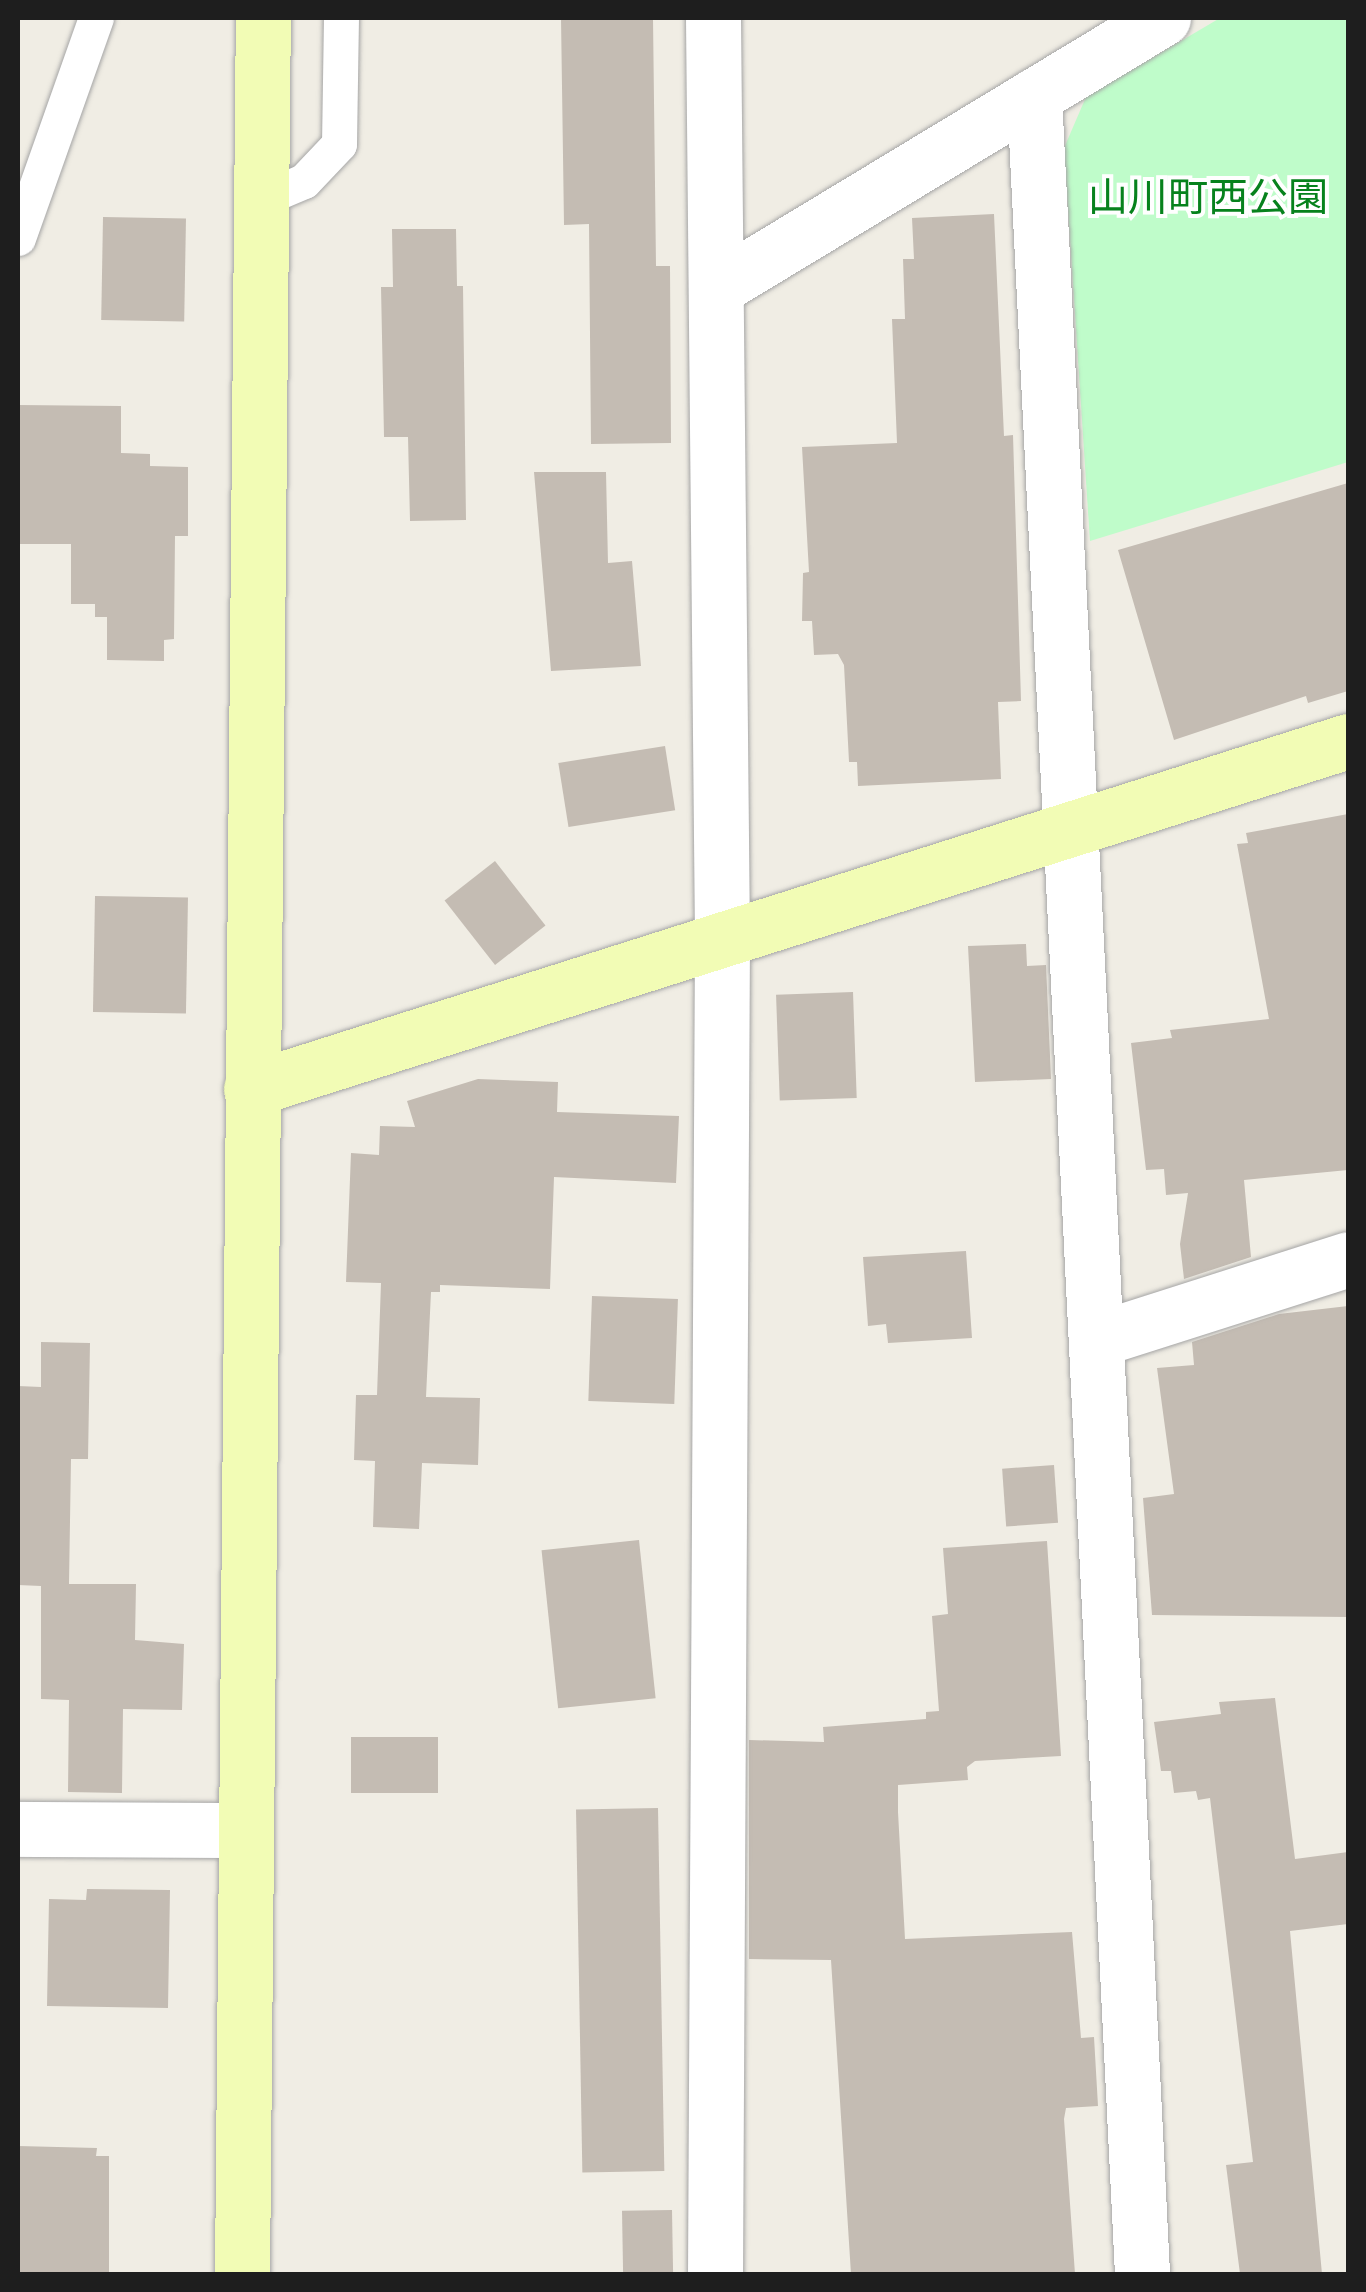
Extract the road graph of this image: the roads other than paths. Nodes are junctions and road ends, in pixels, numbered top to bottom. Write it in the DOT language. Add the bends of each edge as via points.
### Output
graph roads {
  1 [pos="96,18"];
  2 [pos="263,18"];
  3 [pos="341,18"];
  4 [pos="713,18"];
  5 [pos="1163,18"];
  6 [pos="1034,96"];
  7 [pos="264,198"];
  8 [pos="18,238"];
  9 [pos="718,287"];
  10 [pos="1348,741"];
  11 [pos="1074,828"];
  12 [pos="722,939"];
  13 [pos="251,1089"];
  14 [pos="1348,1260"];
  15 [pos="1098,1339"];
  16 [pos="18,1829"];
  17 [pos="246,1830"];
  18 [pos="242,2274"];
  19 [pos="715,2274"];
  20 [pos="1142,2274"];
  1 -- 8 [label="lane"];
  2 -- 7 [label="street"];
  3 -- 7 [label="lane" via="339,144 304,181"];
  4 -- 9 [label="street"];
  5 -- 6 [label="street"];
  6 -- 9 [label="street"];
  6 -- 11 [label="street"];
  7 -- 13 [label="street"];
  9 -- 12 [label="street"];
  10 -- 11 [label="street"];
  11 -- 12 [label="street"];
  11 -- 15 [label="street"];
  12 -- 13 [label="street"];
  12 -- 19 [label="street"];
  13 -- 17 [label="street"];
  14 -- 15 [label="street"];
  15 -- 20 [label="street"];
  16 -- 17 [label="street"];
  17 -- 18 [label="street"];
}
